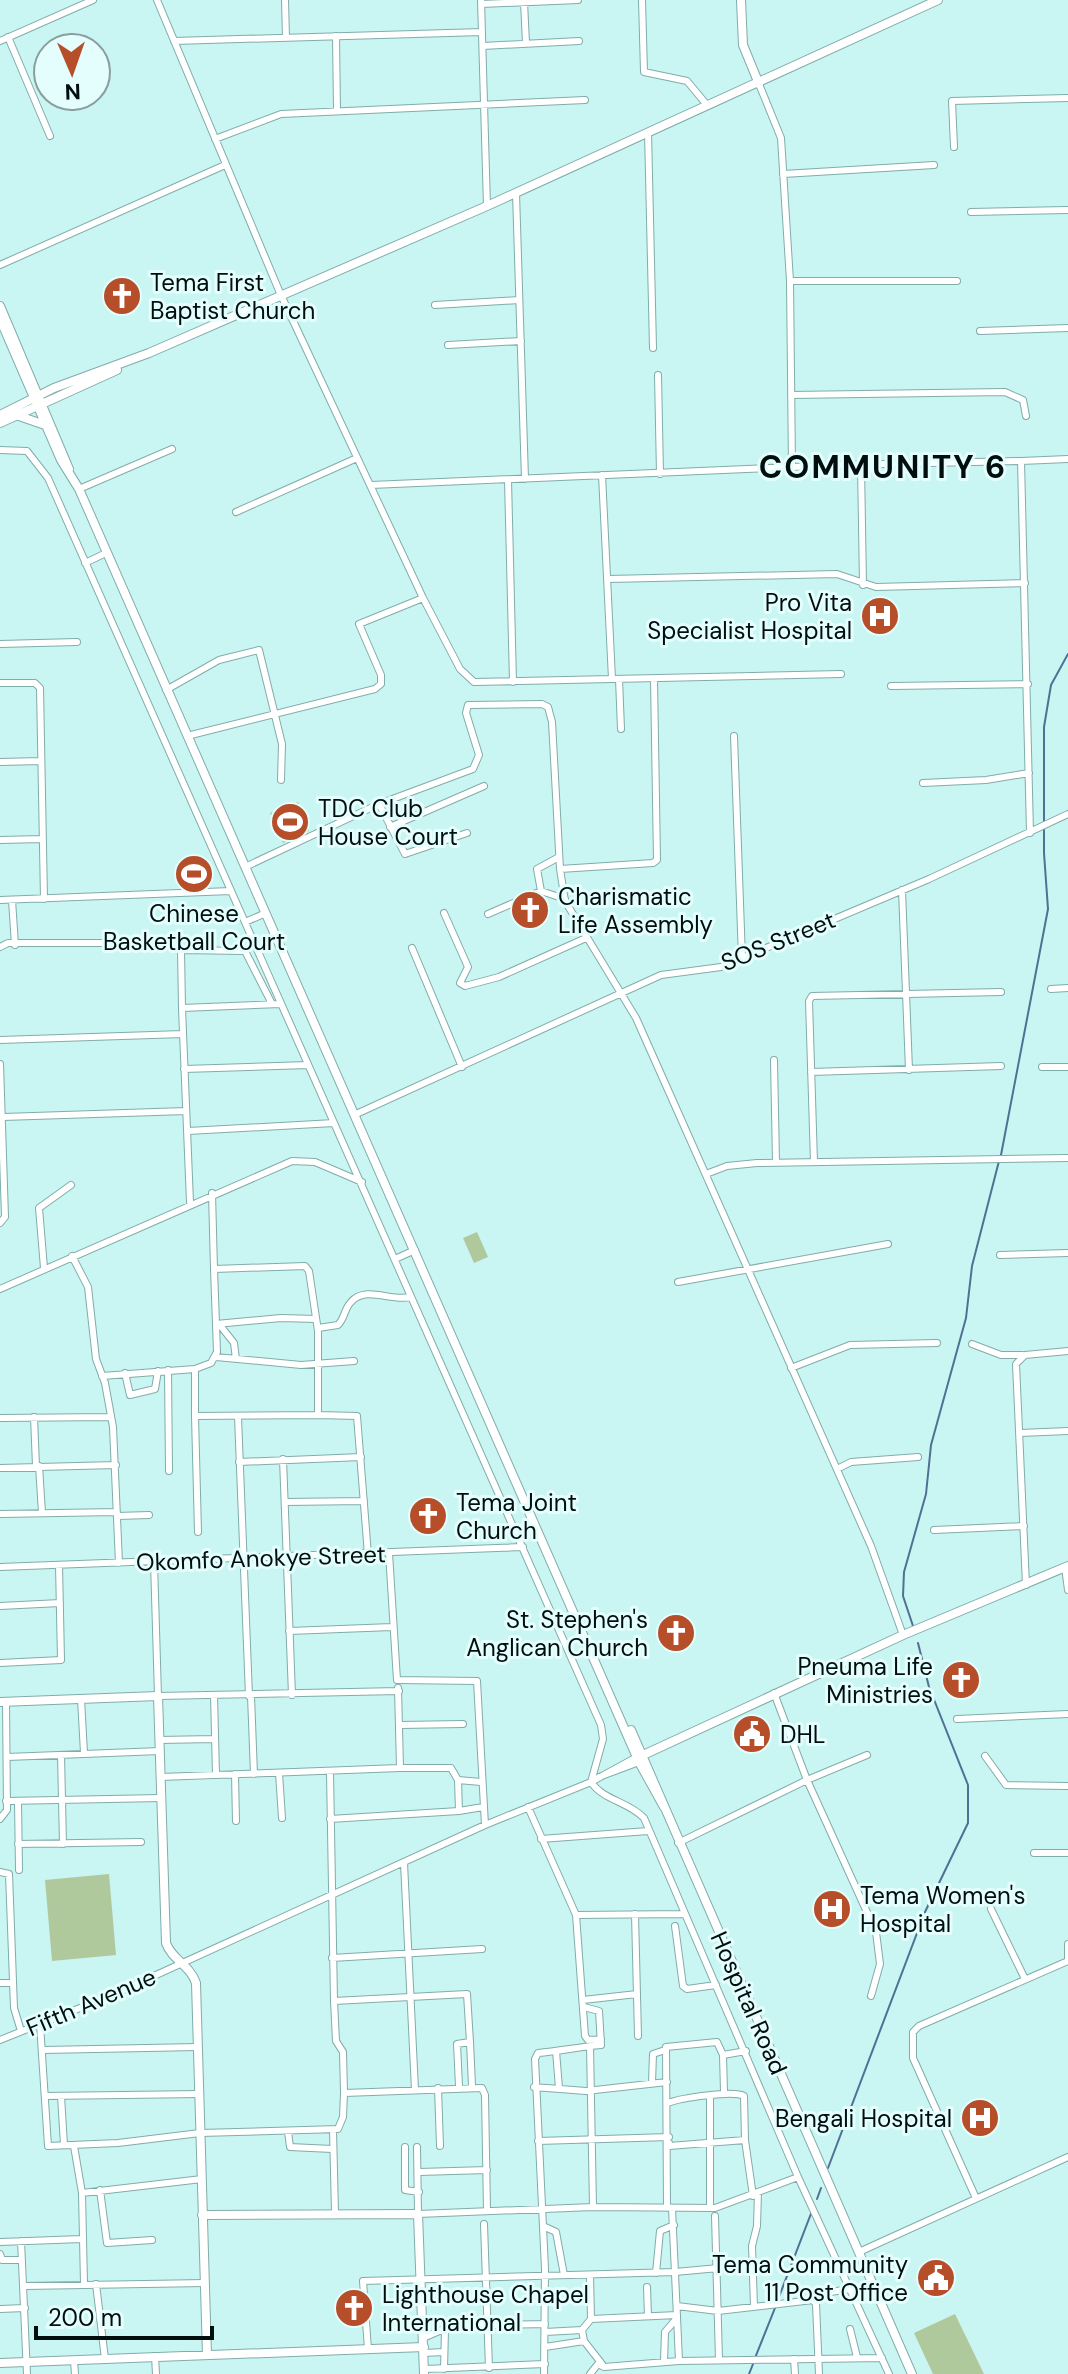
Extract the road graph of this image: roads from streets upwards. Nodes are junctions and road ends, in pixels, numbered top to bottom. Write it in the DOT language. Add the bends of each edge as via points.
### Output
graph roads {
  1 [pos="93,0"];
  2 [pos="157,0"];
  3 [pos="285,0"];
  4 [pos="578,0"];
  5 [pos="642,0"];
  6 [pos="741,0"];
  7 [pos="938,0"];
  8 [pos="528,1"];
  9 [pos="481,2"];
  10 [pos="482,32"];
  11 [pos="336,36"];
  12 [pos="8,37"];
  13 [pos="286,38"];
  14 [pos="0,41"];
  15 [pos="174,41"];
  16 [pos="579,41"];
  17 [pos="526,43"];
  18 [pos="483,46"];
  19 [pos="753,68"];
  20 [pos="759,84"];
  21 [pos="741,91"];
  22 [pos="1068,98"];
  23 [pos="585,100"];
  24 [pos="485,104"];
  25 [pos="707,105"];
  26 [pos="337,111"];
  27 [pos="648,132"];
  28 [pos="50,136"];
  29 [pos="215,139"];
  30 [pos="954,147"];
  31 [pos="225,165"];
  32 [pos="934,165"];
  33 [pos="783,174"];
  34 [pos="516,193"];
  35 [pos="487,206"];
  36 [pos="1068,210"];
  37 [pos="971,212"];
  38 [pos="0,265"];
  39 [pos="790,281"];
  40 [pos="957,281"];
  41 [pos="280,293"];
  42 [pos="519,300"];
  43 [pos="435,305"];
  44 [pos="0,306"];
  45 [pos="0,319"];
  46 [pos="1068,328"];
  47 [pos="980,331"];
  48 [pos="521,341"];
  49 [pos="448,345"];
  50 [pos="653,348"];
  51 [pos="149,353"];
  52 [pos="658,375"];
  53 [pos="31,383"];
  54 [pos="54,388"];
  55 [pos="64,394"];
  56 [pos="791,395"];
  57 [pos="39,401"];
  58 [pos="17,411"];
  59 [pos="0,415"];
  60 [pos="1026,416"];
  61 [pos="48,422"];
  62 [pos="0,423"];
  63 [pos="172,449"];
  64 [pos="0,450"];
  65 [pos="357,458"];
  66 [pos="1068,459"];
  67 [pos="1021,461"];
  68 [pos="861,465"];
  69 [pos="792,468"];
  70 [pos="660,474"];
  71 [pos="602,475"];
  72 [pos="525,479"];
  73 [pos="508,480"];
  74 [pos="371,485"];
  75 [pos="79,489"];
  76 [pos="236,512"];
  77 [pos="106,553"];
  78 [pos="85,563"];
  79 [pos="608,579"];
  80 [pos="1025,583"];
  81 [pos="863,585"];
  82 [pos="423,598"];
  83 [pos="77,642"];
  84 [pos="0,644"];
  85 [pos="841,674"];
  86 [pos="616,679"];
  87 [pos="654,679"];
  88 [pos="513,682"];
  89 [pos="0,683"];
  90 [pos="1028,684"];
  91 [pos="891,686"];
  92 [pos="166,690"];
  93 [pos="273,717"];
  94 [pos="621,729"];
  95 [pos="187,736"];
  96 [pos="734,736"];
  97 [pos="41,761"];
  98 [pos="0,762"];
  99 [pos="1029,773"];
  100 [pos="281,780"];
  101 [pos="923,783"];
  102 [pos="484,786"];
  103 [pos="379,804"];
  104 [pos="1068,814"];
  105 [pos="390,827"];
  106 [pos="467,833"];
  107 [pos="1030,833"];
  108 [pos="42,839"];
  109 [pos="0,840"];
  110 [pos="559,857"];
  111 [pos="245,867"];
  112 [pos="560,869"];
  113 [pos="902,890"];
  114 [pos="231,891"];
  115 [pos="541,891"];
  116 [pos="44,899"];
  117 [pos="565,899"];
  118 [pos="0,900"];
  119 [pos="12,900"];
  120 [pos="266,913"];
  121 [pos="444,913"];
  122 [pos="488,914"];
  123 [pos="245,922"];
  124 [pos="586,938"];
  125 [pos="15,945"];
  126 [pos="0,947"];
  127 [pos="412,948"];
  128 [pos="181,950"];
  129 [pos="742,958"];
  130 [pos="1068,988"];
  131 [pos="1051,989"];
  132 [pos="1001,992"];
  133 [pos="620,993"];
  134 [pos="905,993"];
  135 [pos="272,1004"];
  136 [pos="281,1004"];
  137 [pos="182,1008"];
  138 [pos="183,1034"];
  139 [pos="0,1040"];
  140 [pos="774,1060"];
  141 [pos="0,1064"];
  142 [pos="308,1065"];
  143 [pos="1001,1066"];
  144 [pos="462,1067"];
  145 [pos="1042,1067"];
  146 [pos="1068,1067"];
  147 [pos="184,1069"];
  148 [pos="909,1070"];
  149 [pos="0,1072"];
  150 [pos="811,1072"];
  151 [pos="186,1111"];
  152 [pos="354,1115"];
  153 [pos="3,1117"];
  154 [pos="334,1123"];
  155 [pos="188,1131"];
  156 [pos="1068,1158"];
  157 [pos="776,1162"];
  158 [pos="814,1162"];
  159 [pos="706,1174"];
  160 [pos="362,1182"];
  161 [pos="71,1185"];
  162 [pos="212,1193"];
  163 [pos="190,1202"];
  164 [pos="0,1223"];
  165 [pos="888,1244"];
  166 [pos="415,1250"];
  167 [pos="1068,1253"];
  168 [pos="1000,1255"];
  169 [pos="72,1256"];
  170 [pos="395,1259"];
  171 [pos="44,1268"];
  172 [pos="214,1269"];
  173 [pos="749,1269"];
  174 [pos="678,1282"];
  175 [pos="0,1289"];
  176 [pos="410,1297"];
  177 [pos="316,1319"];
  178 [pos="217,1324"];
  179 [pos="318,1328"];
  180 [pos="937,1343"];
  181 [pos="972,1344"];
  182 [pos="1068,1351"];
  183 [pos="1025,1355"];
  184 [pos="216,1357"];
  185 [pos="236,1359"];
  186 [pos="354,1361"];
  187 [pos="316,1364"];
  188 [pos="791,1368"];
  189 [pos="195,1369"];
  190 [pos="168,1370"];
  191 [pos="158,1371"];
  192 [pos="125,1373"];
  193 [pos="102,1376"];
  194 [pos="318,1415"];
  195 [pos="195,1416"];
  196 [pos="34,1417"];
  197 [pos="111,1417"];
  198 [pos="238,1417"];
  199 [pos="0,1418"];
  200 [pos="1068,1431"];
  201 [pos="1020,1433"];
  202 [pos="361,1457"];
  203 [pos="918,1457"];
  204 [pos="283,1459"];
  205 [pos="239,1462"];
  206 [pos="116,1465"];
  207 [pos="37,1466"];
  208 [pos="0,1468"];
  209 [pos="837,1469"];
  210 [pos="169,1471"];
  211 [pos="364,1501"];
  212 [pos="285,1502"];
  213 [pos="42,1513"];
  214 [pos="0,1514"];
  215 [pos="116,1514"];
  216 [pos="149,1515"];
  217 [pos="1024,1526"];
  218 [pos="934,1530"];
  219 [pos="198,1532"];
  220 [pos="523,1547"];
  221 [pos="389,1553"];
  222 [pos="368,1555"];
  223 [pos="242,1558"];
  224 [pos="287,1558"];
  225 [pos="154,1562"];
  226 [pos="119,1563"];
  227 [pos="59,1565"];
  228 [pos="0,1567"];
  229 [pos="1067,1567"];
  230 [pos="1026,1585"];
  231 [pos="1068,1590"];
  232 [pos="60,1603"];
  233 [pos="0,1606"];
  234 [pos="392,1627"];
  235 [pos="289,1631"];
  236 [pos="903,1635"];
  237 [pos="0,1663"];
  238 [pos="397,1680"];
  239 [pos="399,1691"];
  240 [pos="774,1693"];
  241 [pos="214,1695"];
  242 [pos="292,1695"];
  243 [pos="158,1696"];
  244 [pos="250,1696"];
  245 [pos="81,1699"];
  246 [pos="3,1702"];
  247 [pos="1068,1714"];
  248 [pos="957,1719"];
  249 [pos="463,1724"];
  250 [pos="400,1725"];
  251 [pos="214,1739"];
  252 [pos="159,1740"];
  253 [pos="160,1751"];
  254 [pos="84,1753"];
  255 [pos="61,1755"];
  256 [pos="867,1755"];
  257 [pos="985,1756"];
  258 [pos="7,1757"];
  259 [pos="641,1759"];
  260 [pos="400,1768"];
  261 [pos="330,1772"];
  262 [pos="279,1773"];
  263 [pos="235,1774"];
  264 [pos="254,1774"];
  265 [pos="216,1775"];
  266 [pos="160,1777"];
  267 [pos="458,1780"];
  268 [pos="807,1780"];
  269 [pos="481,1782"];
  270 [pos="591,1782"];
  271 [pos="1068,1786"];
  272 [pos="161,1798"];
  273 [pos="3,1799"];
  274 [pos="61,1800"];
  275 [pos="18,1801"];
  276 [pos="483,1807"];
  277 [pos="528,1807"];
  278 [pos="459,1811"];
  279 [pos="282,1818"];
  280 [pos="0,1819"];
  281 [pos="330,1819"];
  282 [pos="236,1821"];
  283 [pos="485,1825"];
  284 [pos="648,1831"];
  285 [pos="541,1839"];
  286 [pos="141,1842"];
  287 [pos="678,1843"];
  288 [pos="18,1844"];
  289 [pos="63,1844"];
  290 [pos="1034,1853"];
  291 [pos="1068,1853"];
  292 [pos="404,1863"];
  293 [pos="19,1870"];
  294 [pos="0,1872"];
  295 [pos="0,1893"];
  296 [pos="9,1893"];
  297 [pos="331,1897"];
  298 [pos="991,1909"];
  299 [pos="635,1914"];
  300 [pos="684,1914"];
  301 [pos="576,1915"];
  302 [pos="675,1926"];
  303 [pos="9,1936"];
  304 [pos="0,1937"];
  305 [pos="696,1939"];
  306 [pos="1068,1944"];
  307 [pos="677,1945"];
  308 [pos="482,1949"];
  309 [pos="408,1952"];
  310 [pos="332,1958"];
  311 [pos="1068,1960"];
  312 [pos="181,1961"];
  313 [pos="1025,1979"];
  314 [pos="0,1983"];
  315 [pos="12,1983"];
  316 [pos="716,1985"];
  317 [pos="637,1994"];
  318 [pos="410,1996"];
  319 [pos="871,1996"];
  320 [pos="334,2001"];
  321 [pos="584,2004"];
  322 [pos="40,2024"];
  323 [pos="21,2031"];
  324 [pos="638,2036"];
  325 [pos="601,2039"];
  326 [pos="0,2040"];
  327 [pos="470,2042"];
  328 [pos="590,2046"];
  329 [pos="198,2047"];
  330 [pos="43,2050"];
  331 [pos="665,2050"];
  332 [pos="556,2051"];
  333 [pos="746,2051"];
  334 [pos="723,2055"];
  335 [pos="667,2082"];
  336 [pos="652,2083"];
  337 [pos="459,2086"];
  338 [pos="472,2086"];
  339 [pos="534,2087"];
  340 [pos="438,2088"];
  341 [pos="559,2088"];
  342 [pos="415,2090"];
  343 [pos="592,2090"];
  344 [pos="724,2092"];
  345 [pos="344,2093"];
  346 [pos="200,2094"];
  347 [pos="45,2096"];
  348 [pos="61,2096"];
  349 [pos="710,2098"];
  350 [pos="668,2103"];
  351 [pos="333,2130"];
  352 [pos="288,2131"];
  353 [pos="200,2133"];
  354 [pos="592,2139"];
  355 [pos="669,2139"];
  356 [pos="745,2140"];
  357 [pos="538,2141"];
  358 [pos="711,2144"];
  359 [pos="64,2145"];
  360 [pos="74,2146"];
  361 [pos="440,2146"];
  362 [pos="405,2147"];
  363 [pos="417,2147"];
  364 [pos="332,2149"];
  365 [pos="1068,2157"];
  366 [pos="487,2170"];
  367 [pos="419,2172"];
  368 [pos="798,2177"];
  369 [pos="202,2179"];
  370 [pos="100,2190"];
  371 [pos="419,2192"];
  372 [pos="82,2193"];
  373 [pos="756,2194"];
  374 [pos="975,2196"];
  375 [pos="593,2207"];
  376 [pos="669,2208"];
  377 [pos="710,2208"];
  378 [pos="541,2209"];
  379 [pos="487,2211"];
  380 [pos="335,2213"];
  381 [pos="418,2214"];
  382 [pos="202,2215"];
  383 [pos="715,2216"];
  384 [pos="484,2224"];
  385 [pos="674,2225"];
  386 [pos="543,2226"];
  387 [pos="82,2239"];
  388 [pos="152,2240"];
  389 [pos="21,2241"];
  390 [pos="0,2242"];
  391 [pos="859,2252"];
  392 [pos="0,2254"];
  393 [pos="22,2260"];
  394 [pos="751,2265"];
  395 [pos="716,2270"];
  396 [pos="675,2272"];
  397 [pos="656,2273"];
  398 [pos="564,2275"];
  399 [pos="590,2276"];
  400 [pos="544,2278"];
  401 [pos="485,2279"];
  402 [pos="423,2280"];
  403 [pos="205,2283"];
  404 [pos="84,2284"];
  405 [pos="96,2284"];
  406 [pos="24,2286"];
  407 [pos="647,2287"];
  408 [pos="850,2289"];
  409 [pos="813,2300"];
  410 [pos="677,2306"];
  411 [pos="754,2307"];
  412 [pos="25,2308"];
  413 [pos="0,2309"];
  414 [pos="718,2311"];
  415 [pos="648,2316"];
  416 [pos="677,2316"];
  417 [pos="591,2319"];
  418 [pos="487,2325"];
  419 [pos="545,2328"];
  420 [pos="850,2329"];
  421 [pos="445,2330"];
  422 [pos="582,2330"];
  423 [pos="584,2341"];
  424 [pos="423,2346"];
  425 [pos="545,2347"];
  426 [pos="368,2349"];
  427 [pos="444,2352"];
  428 [pos="207,2355"];
  429 [pos="155,2356"];
  430 [pos="818,2357"];
  431 [pos="857,2357"];
  432 [pos="882,2358"];
  433 [pos="105,2359"];
  434 [pos="794,2359"];
  435 [pos="719,2360"];
  436 [pos="74,2361"];
  437 [pos="664,2361"];
  438 [pos="679,2361"];
  439 [pos="27,2362"];
  440 [pos="0,2363"];
  441 [pos="545,2364"];
  442 [pos="604,2367"];
  443 [pos="489,2368"];
  444 [pos="444,2369"];
  445 [pos="424,2372"];
  446 [pos="27,2374"];
  447 [pos="75,2374"];
  448 [pos="156,2374"];
  449 [pos="544,2374"];
  450 [pos="590,2374"];
  451 [pos="795,2374"];
  452 [pos="819,2374"];
  453 [pos="889,2374"];
  454 [pos="912,2374"];
  1 -- 12 [label="street"];
  2 -- 15 [label="street"];
  3 -- 13 [label="street"];
  4 -- 8 [label="street"];
  5 -- 25 [label="street" via="644,72 687,81"];
  6 -- 19 [label="street" via="743,45"];
  7 -- 20 [label="street"];
  8 -- 9 [label="street"];
  8 -- 17 [label="street"];
  9 -- 10 [label="street"];
  10 -- 11 [label="street"];
  10 -- 18 [label="street"];
  11 -- 13 [label="street"];
  11 -- 26 [label="street"];
  12 -- 14 [label="street"];
  12 -- 28 [label="street"];
  13 -- 15 [label="street"];
  15 -- 29 [label="street"];
  16 -- 17 [label="street"];
  17 -- 18 [label="street"];
  18 -- 24 [label="street"];
  19 -- 20 [label="street"];
  19 -- 21 [label="street"];
  20 -- 21 [label="street"];
  20 -- 33 [label="street" via="779,129"];
  21 -- 25 [label="street"];
  22 -- 30 [label="street" via="952,101"];
  23 -- 24 [label="street"];
  24 -- 26 [label="street"];
  24 -- 35 [label="street"];
  25 -- 27 [label="street"];
  26 -- 29 [label="street" via="281,114"];
  27 -- 34 [label="street"];
  27 -- 50 [label="street"];
  29 -- 31 [label="street"];
  31 -- 38 [label="street"];
  31 -- 41 [label="street"];
  32 -- 33 [label="street"];
  33 -- 39 [label="street"];
  34 -- 35 [label="street"];
  34 -- 42 [label="street"];
  35 -- 41 [label="street"];
  36 -- 37 [label="street"];
  39 -- 40 [label="street"];
  39 -- 56 [label="street"];
  41 -- 51 [label="street"];
  41 -- 65 [label="street"];
  42 -- 43 [label="street"];
  42 -- 48 [label="street"];
  44 -- 53 [label="street"];
  45 -- 53 [label="street"];
  46 -- 47 [label="street"];
  48 -- 49 [label="street"];
  48 -- 72 [label="street"];
  51 -- 54 [label="street"];
  51 -- 55 [label="street"];
  52 -- 70 [label="street"];
  53 -- 54 [label="street"];
  53 -- 57 [label="street, Hospital Road"];
  53 -- 58 [label="street"];
  54 -- 57 [label="street"];
  55 -- 57 [label="street"];
  55 -- 61 [label="street"];
  56 -- 60 [label="street" via="1005,392 1023,400"];
  56 -- 69 [label="street"];
  57 -- 58 [label="street"];
  57 -- 61 [label="street, Hospital Road"];
  58 -- 59 [label="street"];
  58 -- 61 [label="street"];
  58 -- 62 [label="street"];
  61 -- 75 [label="street, Hospital Road"];
  63 -- 75 [label="street"];
  64 -- 78 [label="street" via="19,448 37,460"];
  65 -- 74 [label="street"];
  65 -- 76 [label="street"];
  66 -- 67 [label="street"];
  67 -- 68 [label="street"];
  67 -- 80 [label="street"];
  68 -- 69 [label="street"];
  68 -- 81 [label="street"];
  69 -- 70 [label="street"];
  70 -- 71 [label="street"];
  71 -- 72 [label="street"];
  71 -- 79 [label="street"];
  72 -- 73 [label="street"];
  73 -- 74 [label="street"];
  73 -- 88 [label="street"];
  74 -- 82 [label="street"];
  75 -- 77 [label="street, Hospital Road"];
  77 -- 78 [label="street"];
  77 -- 92 [label="street, Hospital Road"];
  78 -- 114 [label="street"];
  79 -- 81 [label="street" via="837,574"];
  79 -- 86 [label="street"];
  80 -- 81 [label="street"];
  80 -- 90 [label="street"];
  82 -- 88 [label="street" via="466,677 478,684"];
  82 -- 93 [label="street" via="359,624 381,675 377,688"];
  83 -- 84 [label="street"];
  85 -- 87 [label="street"];
  86 -- 87 [label="street"];
  86 -- 88 [label="street"];
  86 -- 94 [label="street"];
  87 -- 112 [label="street" via="657,860"];
  89 -- 97 [label="street" via="39,685"];
  90 -- 91 [label="street"];
  90 -- 99 [label="street"];
  92 -- 93 [label="street" via="219,660 259,650"];
  92 -- 95 [label="street, Hospital Road"];
  93 -- 95 [label="street"];
  93 -- 100 [label="street" via="282,744"];
  95 -- 111 [label="street, Hospital Road"];
  96 -- 129 [label="street"];
  97 -- 98 [label="street"];
  97 -- 108 [label="street"];
  99 -- 101 [label="street"];
  99 -- 107 [label="street"];
  102 -- 105 [label="street"];
  103 -- 105 [label="street"];
  103 -- 110 [label="street" via="473,769 480,759 467,706 545,705 552,722"];
  103 -- 111 [label="street"];
  104 -- 107 [label="street, SOS Street"];
  105 -- 106 [label="street" via="408,854"];
  107 -- 113 [label="street, SOS Street"];
  108 -- 109 [label="street"];
  108 -- 116 [label="street"];
  110 -- 112 [label="street"];
  110 -- 115 [label="street" via="537,869"];
  111 -- 120 [label="street, Hospital Road"];
  112 -- 117 [label="street"];
  113 -- 129 [label="street, SOS Street"];
  113 -- 134 [label="street"];
  114 -- 116 [label="street"];
  114 -- 123 [label="street"];
  115 -- 117 [label="street"];
  115 -- 122 [label="street"];
  116 -- 119 [label="street"];
  117 -- 124 [label="street"];
  118 -- 119 [label="street"];
  119 -- 125 [label="street"];
  120 -- 123 [label="street"];
  120 -- 152 [label="street, Hospital Road"];
  121 -- 124 [label="street" via="468,967 460,983 465,986 499,977"];
  123 -- 136 [label="street"];
  124 -- 133 [label="street"];
  125 -- 126 [label="street"];
  125 -- 128 [label="street" via="172,939"];
  127 -- 144 [label="street"];
  128 -- 135 [label="street" via="245,951"];
  128 -- 137 [label="street"];
  129 -- 133 [label="street, SOS Street" via="712,969 669,972"];
  130 -- 131 [label="street"];
  132 -- 134 [label="street"];
  133 -- 144 [label="street, SOS Street"];
  133 -- 159 [label="street"];
  134 -- 148 [label="street"];
  134 -- 150 [label="street" via="812,996"];
  135 -- 136 [label="street"];
  135 -- 137 [label="street"];
  136 -- 142 [label="street"];
  137 -- 138 [label="street"];
  138 -- 139 [label="street"];
  138 -- 147 [label="street"];
  140 -- 157 [label="street"];
  141 -- 149 [label="street"];
  142 -- 147 [label="street"];
  142 -- 154 [label="street"];
  143 -- 148 [label="street"];
  144 -- 152 [label="street, SOS Street"];
  145 -- 146 [label="street"];
  147 -- 151 [label="street"];
  148 -- 150 [label="street"];
  149 -- 153 [label="street"];
  150 -- 158 [label="street"];
  151 -- 153 [label="street"];
  151 -- 155 [label="street"];
  152 -- 166 [label="street, Hospital Road"];
  153 -- 164 [label="street" via="5,1217"];
  154 -- 155 [label="street"];
  154 -- 160 [label="street"];
  155 -- 163 [label="street"];
  156 -- 158 [label="street"];
  157 -- 158 [label="street"];
  157 -- 159 [label="street" via="727,1166"];
  159 -- 173 [label="street"];
  160 -- 162 [label="street" via="297,1159"];
  160 -- 170 [label="street"];
  161 -- 171 [label="street" via="39,1208"];
  162 -- 163 [label="street"];
  162 -- 172 [label="street"];
  163 -- 169 [label="street"];
  165 -- 173 [label="street"];
  166 -- 170 [label="street"];
  166 -- 259 [label="street, Hospital Road"];
  167 -- 168 [label="street"];
  169 -- 171 [label="street"];
  169 -- 193 [label="street" via="87,1283"];
  170 -- 176 [label="street"];
  171 -- 175 [label="street"];
  172 -- 177 [label="street" via="305,1266"];
  172 -- 178 [label="street"];
  173 -- 174 [label="street"];
  173 -- 188 [label="street"];
  176 -- 179 [label="street" via="361,1295 338,1325"];
  176 -- 220 [label="street"];
  177 -- 178 [label="street"];
  177 -- 179 [label="street"];
  178 -- 184 [label="street"];
  178 -- 185 [label="street" via="234,1343"];
  179 -- 187 [label="street"];
  180 -- 188 [label="street" via="850,1345"];
  181 -- 183 [label="street" via="1001,1355"];
  182 -- 183 [label="street"];
  183 -- 201 [label="street" via="1016,1364"];
  184 -- 185 [label="street"];
  184 -- 189 [label="street"];
  185 -- 187 [label="street"];
  186 -- 187 [label="street"];
  187 -- 194 [label="street"];
  188 -- 209 [label="street"];
  189 -- 190 [label="street"];
  189 -- 195 [label="street"];
  190 -- 191 [label="street"];
  190 -- 210 [label="street"];
  191 -- 192 [label="street"];
  191 -- 192 [label="street" via="155,1389 136,1395 130,1395"];
  192 -- 193 [label="street"];
  193 -- 197 [label="street"];
  194 -- 198 [label="street"];
  194 -- 202 [label="street" via="357,1415"];
  195 -- 198 [label="street"];
  195 -- 219 [label="street"];
  196 -- 197 [label="street"];
  196 -- 199 [label="street"];
  196 -- 207 [label="street"];
  197 -- 206 [label="street"];
  198 -- 205 [label="street"];
  200 -- 201 [label="street"];
  201 -- 217 [label="street"];
  202 -- 204 [label="street"];
  202 -- 211 [label="street"];
  203 -- 209 [label="street" via="851,1462"];
  204 -- 205 [label="street"];
  204 -- 212 [label="street"];
  205 -- 223 [label="street"];
  206 -- 207 [label="street"];
  206 -- 215 [label="street"];
  207 -- 208 [label="street"];
  207 -- 213 [label="street"];
  209 -- 236 [label="street"];
  211 -- 212 [label="street"];
  211 -- 222 [label="street"];
  212 -- 224 [label="street"];
  213 -- 214 [label="street"];
  213 -- 215 [label="street"];
  215 -- 216 [label="street"];
  215 -- 226 [label="street"];
  217 -- 218 [label="street"];
  217 -- 230 [label="street"];
  220 -- 221 [label="street, Okomfo Anokye Street"];
  220 -- 270 [label="street" via="601,1725 603,1739"];
  221 -- 222 [label="street, Okomfo Anokye Street"];
  221 -- 234 [label="street"];
  222 -- 224 [label="street, Okomfo Anokye Street"];
  223 -- 224 [label="street, Okomfo Anokye Street"];
  223 -- 225 [label="street, Okomfo Anokye Street"];
  223 -- 244 [label="street"];
  224 -- 235 [label="street"];
  225 -- 226 [label="street, Okomfo Anokye Street"];
  225 -- 243 [label="street"];
  226 -- 227 [label="street, Okomfo Anokye Street"];
  227 -- 228 [label="street, Okomfo Anokye Street"];
  227 -- 232 [label="street"];
  229 -- 230 [label="street"];
  229 -- 231 [label="street"];
  230 -- 236 [label="street"];
  232 -- 233 [label="street"];
  232 -- 237 [label="street" via="61,1660"];
  234 -- 235 [label="street"];
  234 -- 238 [label="street"];
  235 -- 242 [label="street"];
  236 -- 240 [label="street"];
  238 -- 239 [label="street"];
  238 -- 269 [label="street" via="477,1681"];
  239 -- 242 [label="street"];
  239 -- 250 [label="street"];
  240 -- 259 [label="street"];
  240 -- 268 [label="street"];
  241 -- 243 [label="street"];
  241 -- 244 [label="street"];
  241 -- 251 [label="street"];
  242 -- 244 [label="street"];
  243 -- 245 [label="street"];
  243 -- 252 [label="street"];
  244 -- 264 [label="street"];
  245 -- 246 [label="street"];
  245 -- 254 [label="street"];
  246 -- 258 [label="street"];
  247 -- 248 [label="street"];
  249 -- 250 [label="street"];
  250 -- 260 [label="street"];
  251 -- 252 [label="street"];
  251 -- 265 [label="street"];
  252 -- 253 [label="street"];
  253 -- 254 [label="street"];
  253 -- 266 [label="street"];
  254 -- 255 [label="street"];
  255 -- 258 [label="street"];
  255 -- 274 [label="street"];
  256 -- 268 [label="street"];
  257 -- 271 [label="street" via="1006,1785"];
  258 -- 273 [label="street"];
  259 -- 270 [label="street, Fifth Avenue"];
  259 -- 287 [label="street, Hospital Road"];
  260 -- 261 [label="street"];
  260 -- 267 [label="street" via="451,1768"];
  261 -- 262 [label="street"];
  261 -- 281 [label="street"];
  262 -- 264 [label="street"];
  262 -- 279 [label="street"];
  263 -- 264 [label="street"];
  263 -- 265 [label="street"];
  263 -- 282 [label="street"];
  265 -- 266 [label="street"];
  266 -- 272 [label="street"];
  267 -- 269 [label="street"];
  267 -- 278 [label="street"];
  268 -- 287 [label="street"];
  268 -- 319 [label="street" via="876,1932 880,1964"];
  269 -- 276 [label="street"];
  270 -- 277 [label="street, Fifth Avenue"];
  270 -- 284 [label="street" via="603,1796 636,1810"];
  272 -- 274 [label="street"];
  272 -- 312 [label="street" via="166,1943"];
  273 -- 275 [label="street"];
  273 -- 280 [label="street" via="5,1815"];
  274 -- 275 [label="street"];
  274 -- 289 [label="street"];
  275 -- 288 [label="street"];
  276 -- 278 [label="street"];
  276 -- 283 [label="street"];
  277 -- 283 [label="street, Fifth Avenue"];
  277 -- 285 [label="street"];
  278 -- 281 [label="street"];
  281 -- 297 [label="street"];
  283 -- 292 [label="street, Fifth Avenue"];
  284 -- 285 [label="street"];
  284 -- 300 [label="street"];
  285 -- 301 [label="street"];
  286 -- 289 [label="street"];
  287 -- 391 [label="street, Hospital Road"];
  288 -- 289 [label="street"];
  288 -- 293 [label="street"];
  290 -- 291 [label="street"];
  292 -- 297 [label="street, Fifth Avenue"];
  292 -- 309 [label="street"];
  294 -- 296 [label="street" via="8,1872"];
  295 -- 296 [label="street"];
  296 -- 303 [label="street"];
  297 -- 310 [label="street"];
  297 -- 312 [label="street, Fifth Avenue"];
  298 -- 313 [label="street"];
  299 -- 300 [label="street"];
  299 -- 301 [label="street"];
  299 -- 317 [label="street"];
  300 -- 305 [label="street"];
  301 -- 321 [label="street"];
  302 -- 307 [label="street"];
  303 -- 304 [label="street"];
  303 -- 315 [label="street"];
  305 -- 307 [label="street"];
  305 -- 316 [label="street"];
  306 -- 311 [label="street"];
  307 -- 316 [label="street" via="683,1986"];
  308 -- 309 [label="street"];
  309 -- 310 [label="street"];
  309 -- 318 [label="street"];
  310 -- 320 [label="street"];
  311 -- 313 [label="street"];
  312 -- 322 [label="street, Fifth Avenue"];
  312 -- 329 [label="street" via="196,1983"];
  313 -- 374 [label="street" via="919,2026 911,2040 913,2058"];
  314 -- 315 [label="street"];
  315 -- 323 [label="street"];
  316 -- 333 [label="street"];
  317 -- 321 [label="street"];
  317 -- 324 [label="street"];
  318 -- 320 [label="street"];
  318 -- 327 [label="street" via="469,1995"];
  318 -- 342 [label="street"];
  320 -- 345 [label="street"];
  321 -- 325 [label="street" via="598,2008"];
  321 -- 325 [label="street" via="586,2039"];
  322 -- 323 [label="street, Fifth Avenue"];
  322 -- 330 [label="street"];
  323 -- 326 [label="street, Fifth Avenue"];
  325 -- 328 [label="street" via="601,2045"];
  327 -- 337 [label="street" via="457,2044"];
  327 -- 338 [label="street"];
  328 -- 332 [label="street"];
  328 -- 343 [label="street"];
  329 -- 330 [label="street"];
  329 -- 346 [label="street"];
  330 -- 347 [label="street"];
  331 -- 334 [label="street" via="717,2042"];
  331 -- 335 [label="street"];
  331 -- 336 [label="street" via="653,2054"];
  332 -- 339 [label="street" via="536,2056"];
  332 -- 341 [label="street"];
  333 -- 334 [label="street"];
  333 -- 368 [label="street"];
  334 -- 344 [label="street"];
  335 -- 336 [label="street"];
  335 -- 350 [label="street"];
  336 -- 343 [label="street"];
  337 -- 338 [label="street"];
  337 -- 340 [label="street"];
  338 -- 366 [label="street" via="482,2088 485,2095"];
  339 -- 341 [label="street"];
  339 -- 357 [label="street"];
  340 -- 342 [label="street"];
  340 -- 361 [label="street"];
  341 -- 343 [label="street"];
  342 -- 345 [label="street"];
  343 -- 354 [label="street"];
  344 -- 349 [label="street"];
  344 -- 356 [label="street" via="744,2096"];
  345 -- 351 [label="street" via="341,2124"];
  346 -- 348 [label="street"];
  346 -- 353 [label="street"];
  347 -- 348 [label="street"];
  347 -- 359 [label="street" via="48,2144"];
  348 -- 359 [label="street"];
  349 -- 350 [label="street" via="680,2097"];
  349 -- 358 [label="street"];
  350 -- 355 [label="street"];
  351 -- 352 [label="street"];
  351 -- 364 [label="street"];
  352 -- 353 [label="street"];
  352 -- 364 [label="street" via="290,2147"];
  353 -- 360 [label="street"];
  353 -- 369 [label="street"];
  354 -- 355 [label="street"];
  354 -- 357 [label="street"];
  354 -- 375 [label="street"];
  355 -- 358 [label="street" via="669,2146"];
  355 -- 376 [label="street"];
  356 -- 358 [label="street"];
  356 -- 373 [label="street"];
  357 -- 378 [label="street"];
  358 -- 377 [label="street"];
  359 -- 360 [label="street"];
  360 -- 372 [label="street"];
  362 -- 371 [label="street" via="405,2190"];
  363 -- 367 [label="street"];
  364 -- 380 [label="street"];
  365 -- 374 [label="street"];
  366 -- 367 [label="street"];
  366 -- 379 [label="street"];
  367 -- 371 [label="street"];
  368 -- 373 [label="street"];
  368 -- 408 [label="street"];
  369 -- 370 [label="street"];
  369 -- 382 [label="street"];
  370 -- 372 [label="street"];
  370 -- 388 [label="street" via="107,2243"];
  371 -- 381 [label="street"];
  372 -- 387 [label="street"];
  373 -- 377 [label="street"];
  373 -- 394 [label="street"];
  374 -- 391 [label="street"];
  375 -- 376 [label="street"];
  375 -- 378 [label="street"];
  376 -- 377 [label="street"];
  376 -- 385 [label="street"];
  378 -- 379 [label="street"];
  378 -- 386 [label="street"];
  379 -- 381 [label="street"];
  380 -- 381 [label="street"];
  380 -- 382 [label="street"];
  381 -- 402 [label="street"];
  382 -- 403 [label="street"];
  383 -- 395 [label="street"];
  384 -- 401 [label="street"];
  385 -- 396 [label="street"];
  385 -- 397 [label="street" via="660,2231"];
  386 -- 398 [label="street" via="556,2232"];
  386 -- 400 [label="street"];
  387 -- 389 [label="street"];
  387 -- 404 [label="street"];
  389 -- 390 [label="street"];
  389 -- 393 [label="street"];
  391 -- 454 [label="street, Hospital Road"];
  392 -- 393 [label="street" via="2,2260"];
  393 -- 406 [label="street"];
  394 -- 395 [label="street"];
  394 -- 411 [label="street"];
  395 -- 396 [label="street"];
  395 -- 414 [label="street"];
  396 -- 397 [label="street"];
  396 -- 410 [label="street"];
  397 -- 399 [label="street"];
  398 -- 399 [label="street"];
  398 -- 400 [label="street"];
  399 -- 417 [label="street"];
  400 -- 401 [label="street"];
  400 -- 419 [label="street"];
  401 -- 402 [label="street"];
  401 -- 418 [label="street"];
  402 -- 424 [label="street"];
  402 -- 426 [label="street" via="363,2281"];
  403 -- 405 [label="street"];
  403 -- 428 [label="street"];
  404 -- 405 [label="street"];
  404 -- 406 [label="street"];
  405 -- 433 [label="street"];
  406 -- 412 [label="street"];
  407 -- 415 [label="street"];
  408 -- 409 [label="street"];
  408 -- 432 [label="street"];
  409 -- 411 [label="street"];
  409 -- 430 [label="street"];
  410 -- 414 [label="street"];
  410 -- 416 [label="street"];
  411 -- 414 [label="street"];
  412 -- 413 [label="street"];
  412 -- 439 [label="street"];
  414 -- 435 [label="street"];
  415 -- 416 [label="street"];
  415 -- 417 [label="street"];
  416 -- 437 [label="street" via="665,2332"];
  416 -- 438 [label="street"];
  417 -- 422 [label="street"];
  418 -- 419 [label="street"];
  418 -- 421 [label="street"];
  418 -- 443 [label="street"];
  419 -- 422 [label="street"];
  419 -- 425 [label="street"];
  420 -- 431 [label="street"];
  421 -- 424 [label="street"];
  421 -- 427 [label="street"];
  422 -- 423 [label="street"];
  423 -- 425 [label="street"];
  423 -- 442 [label="street"];
  424 -- 426 [label="street"];
  424 -- 427 [label="street"];
  424 -- 445 [label="street"];
  425 -- 441 [label="street"];
  426 -- 428 [label="street"];
  427 -- 444 [label="street"];
  428 -- 429 [label="street"];
  429 -- 433 [label="street"];
  429 -- 448 [label="street"];
  430 -- 431 [label="street"];
  430 -- 434 [label="street"];
  430 -- 452 [label="street"];
  431 -- 432 [label="street"];
  432 -- 453 [label="street"];
  433 -- 436 [label="street"];
  434 -- 435 [label="street"];
  434 -- 451 [label="street"];
  435 -- 438 [label="street"];
  436 -- 439 [label="street"];
  436 -- 447 [label="street"];
  437 -- 438 [label="street"];
  437 -- 442 [label="street"];
  439 -- 440 [label="street"];
  439 -- 446 [label="street"];
  441 -- 443 [label="street"];
  441 -- 449 [label="street"];
  442 -- 450 [label="street" via="598,2364"];
  443 -- 444 [label="street"];
  444 -- 445 [label="street"];
}
